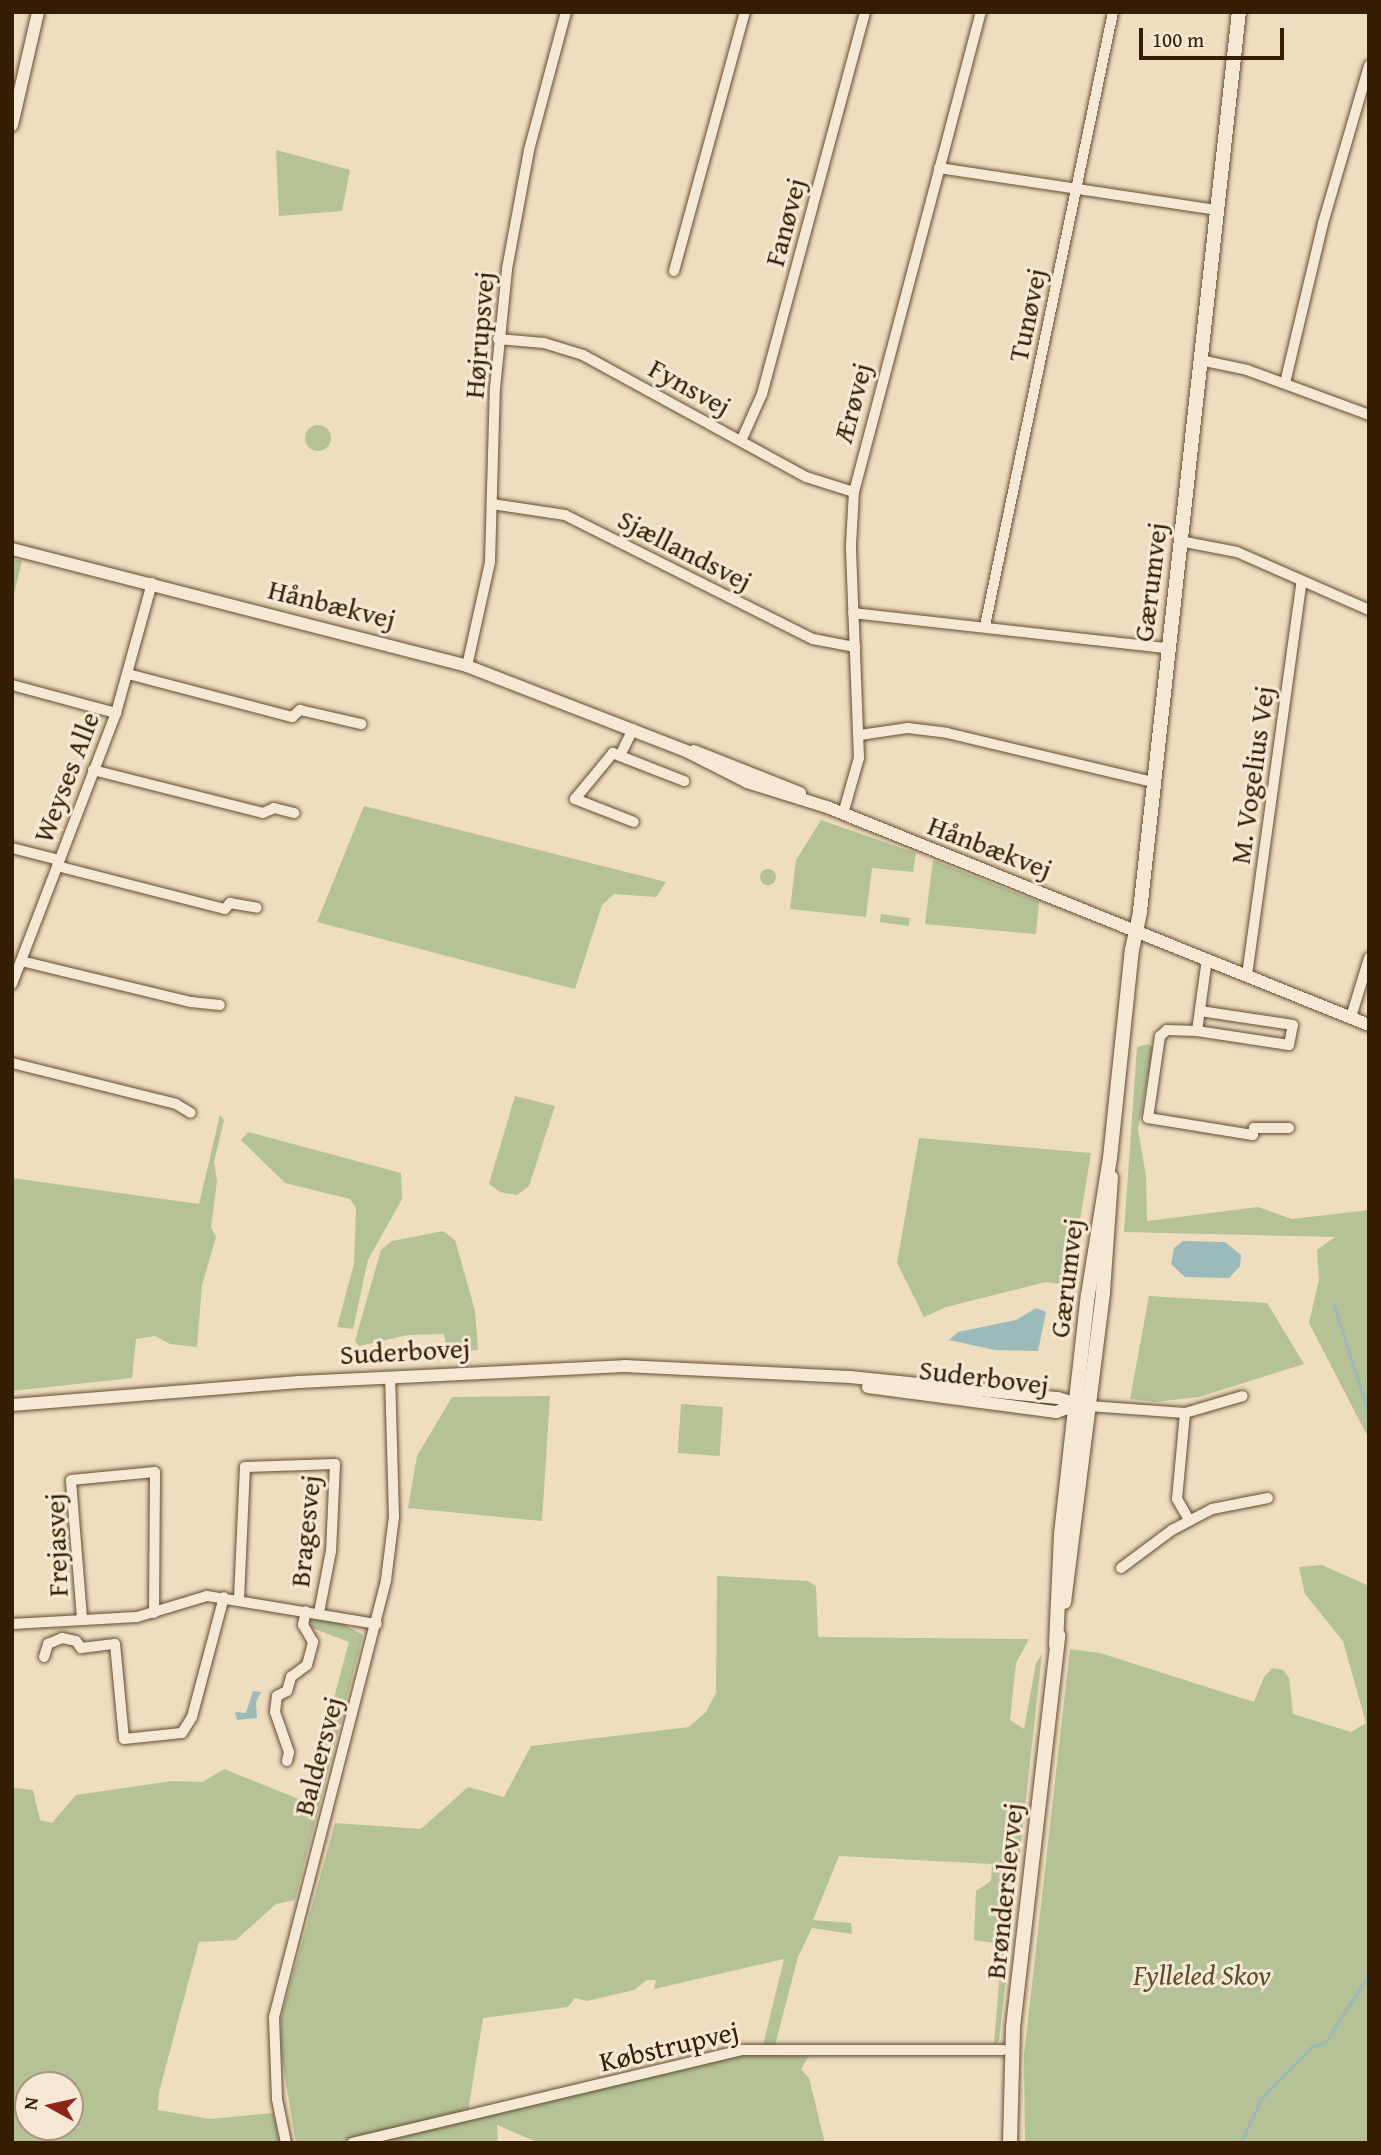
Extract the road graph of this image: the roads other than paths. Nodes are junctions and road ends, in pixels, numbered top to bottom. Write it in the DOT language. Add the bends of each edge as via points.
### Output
graph roads {
  1 [pos="566,12"];
  2 [pos="745,12"];
  3 [pos="865,12"];
  4 [pos="981,12"];
  5 [pos="1113,12"];
  6 [pos="1239,12"];
  7 [pos="34,13"];
  8 [pos="1369,66"];
  9 [pos="12,125"];
  10 [pos="939,168"];
  11 [pos="1076,191"];
  12 [pos="1216,210"];
  13 [pos="674,271"];
  14 [pos="498,339"];
  15 [pos="1200,360"];
  16 [pos="1285,383"];
  17 [pos="1369,415"];
  18 [pos="741,441"];
  19 [pos="854,492"];
  20 [pos="492,504"];
  21 [pos="1180,541"];
  22 [pos="12,549"];
  23 [pos="1302,581"];
  24 [pos="152,583"];
  25 [pos="1369,610"];
  26 [pos="853,613"];
  27 [pos="985,626"];
  28 [pos="855,647"];
  29 [pos="1167,648"];
  30 [pos="467,666"];
  31 [pos="128,674"];
  32 [pos="12,685"];
  33 [pos="116,713"];
  34 [pos="361,724"];
  35 [pos="633,729"];
  36 [pos="860,734"];
  37 [pos="620,756"];
  38 [pos="93,770"];
  39 [pos="684,781"];
  40 [pos="1152,782"];
  41 [pos="295,813"];
  42 [pos="843,814"];
  43 [pos="634,822"];
  44 [pos="12,848"];
  45 [pos="58,863"];
  46 [pos="257,908"];
  47 [pos="1136,931"];
  48 [pos="1369,958"];
  49 [pos="1207,959"];
  50 [pos="21,961"];
  51 [pos="1247,975"];
  52 [pos="12,984"];
  53 [pos="220,1005"];
  54 [pos="1200,1011"];
  55 [pos="1351,1017"];
  56 [pos="1369,1025"];
  57 [pos="1197,1031"];
  58 [pos="12,1063"];
  59 [pos="191,1114"];
  60 [pos="1289,1128"];
  61 [pos="390,1377"];
  62 [pos="1243,1396"];
  63 [pos="12,1405"];
  64 [pos="1083,1406"];
  65 [pos="1185,1413"];
  66 [pos="1268,1498"];
  67 [pos="1189,1520"];
  68 [pos="1121,1568"];
  69 [pos="224,1597"];
  70 [pos="239,1599"];
  71 [pos="306,1611"];
  72 [pos="153,1613"];
  73 [pos="319,1613"];
  74 [pos="82,1618"];
  75 [pos="61,1620"];
  76 [pos="12,1623"];
  77 [pos="377,1624"];
  78 [pos="62,1637"];
  79 [pos="44,1657"];
  80 [pos="287,1760"];
  81 [pos="1003,2050"];
  82 [pos="286,2143"];
  83 [pos="352,2143"];
  84 [pos="1010,2143"];
  1 -- 14 [label="street, Højrupsvej" via="519,198"];
  2 -- 13 [label="street"];
  3 -- 18 [label="street, Fanøvej" via="762,394"];
  4 -- 10 [label="street, Ærøvej"];
  5 -- 11 [label="street, Tunøvej"];
  6 -- 12 [label="main road, Gærumvej"];
  7 -- 9 [label="street"];
  8 -- 16 [label="street" via="1323,223"];
  10 -- 11 [label="street"];
  10 -- 19 [label="street, Ærøvej"];
  11 -- 12 [label="street"];
  11 -- 27 [label="street, Tunøvej"];
  12 -- 15 [label="main road, Gærumvej"];
  14 -- 18 [label="street, Fynsvej" via="544,343 583,355"];
  14 -- 20 [label="street, Højrupsvej"];
  15 -- 16 [label="street"];
  15 -- 21 [label="main road, Gærumvej"];
  16 -- 17 [label="street"];
  18 -- 19 [label="street, Fynsvej" via="806,477"];
  19 -- 26 [label="street, Ærøvej"];
  20 -- 28 [label="street, Sjællandsvej" via="565,515 813,639"];
  20 -- 30 [label="street, Højrupsvej" via="487,587"];
  21 -- 23 [label="street" via="1215,545"];
  21 -- 29 [label="main road, Gærumvej"];
  22 -- 24 [label="street, Hånbækvej"];
  23 -- 25 [label="street"];
  23 -- 51 [label="street, M. Vogelius Vej"];
  24 -- 30 [label="street, Hånbækvej"];
  24 -- 31 [label="street, Weyses Alle"];
  26 -- 27 [label="street"];
  26 -- 28 [label="street, Ærøvej"];
  27 -- 29 [label="street"];
  28 -- 36 [label="street, Ærøvej"];
  29 -- 40 [label="main road, Gærumvej"];
  30 -- 35 [label="street, Hånbækvej"];
  31 -- 33 [label="street, Weyses Alle"];
  31 -- 34 [label="street" via="292,717 300,710"];
  32 -- 33 [label="street"];
  33 -- 38 [label="street, Weyses Alle"];
  35 -- 37 [label="street"];
  35 -- 42 [label="street, Hånbækvej" via="747,782"];
  36 -- 40 [label="street" via="908,728 947,733"];
  36 -- 42 [label="street, Ærøvej" via="856,776"];
  37 -- 39 [label="street"];
  37 -- 43 [label="street" via="613,753 575,799"];
  38 -- 41 [label="street" via="263,813 274,808"];
  38 -- 45 [label="street, Weyses Alle"];
  40 -- 47 [label="main road, Gærumvej"];
  42 -- 47 [label="street, Hånbækvej"];
  44 -- 45 [label="street"];
  45 -- 46 [label="street" via="225,909 230,902"];
  45 -- 50 [label="street, Weyses Alle"];
  47 -- 49 [label="street, Hånbækvej"];
  47 -- 64 [label="main road, Gærumvej" via="1110,1158 1091,1268"];
  48 -- 55 [label="street"];
  49 -- 51 [label="street, Hånbækvej"];
  49 -- 54 [label="street"];
  50 -- 52 [label="street, Weyses Alle"];
  50 -- 53 [label="street"];
  51 -- 55 [label="street, Hånbækvej"];
  54 -- 57 [label="street"];
  54 -- 57 [label="street" via="1293,1025 1289,1045"];
  55 -- 56 [label="street, Hånbækvej"];
  57 -- 60 [label="street" via="1167,1030 1160,1036 1148,1118 1253,1135 1254,1128"];
  58 -- 59 [label="street" via="176,1104"];
  61 -- 63 [label="street, Suderbovej"];
  61 -- 64 [label="street, Suderbovej" via="624,1366 802,1375 1058,1398"];
  61 -- 77 [label="street, Baldersvej" via="394,1517"];
  62 -- 65 [label="street"];
  64 -- 65 [label="street"];
  64 -- 84 [label="main road, Brønderslevvej" via="1061,1534 1056,1645 1013,2027"];
  65 -- 67 [label="street" via="1177,1499"];
  66 -- 67 [label="street" via="1212,1509"];
  67 -- 68 [label="street"];
  69 -- 70 [label="street"];
  69 -- 72 [label="street" via="194,1597"];
  69 -- 78 [label="street" via="192,1717 182,1733 124,1739 115,1644 81,1648 76,1641"];
  70 -- 71 [label="street"];
  70 -- 73 [label="street, Bragesvej" via="245,1467 335,1464 331,1551"];
  71 -- 73 [label="street"];
  71 -- 80 [label="street" via="303,1625 313,1642 307,1665 291,1677 288,1691 277,1696 275,1712 289,1752"];
  72 -- 74 [label="street"];
  72 -- 74 [label="street, Frejasvej" via="155,1472 71,1480"];
  73 -- 77 [label="street"];
  74 -- 75 [label="street"];
  75 -- 76 [label="street"];
  75 -- 78 [label="street"];
  77 -- 82 [label="street, Baldersvej" via="274,2017 277,2099"];
  78 -- 79 [label="street" via="48,1644"];
  81 -- 83 [label="street, Købstrupvej" via="742,2050"];
}
